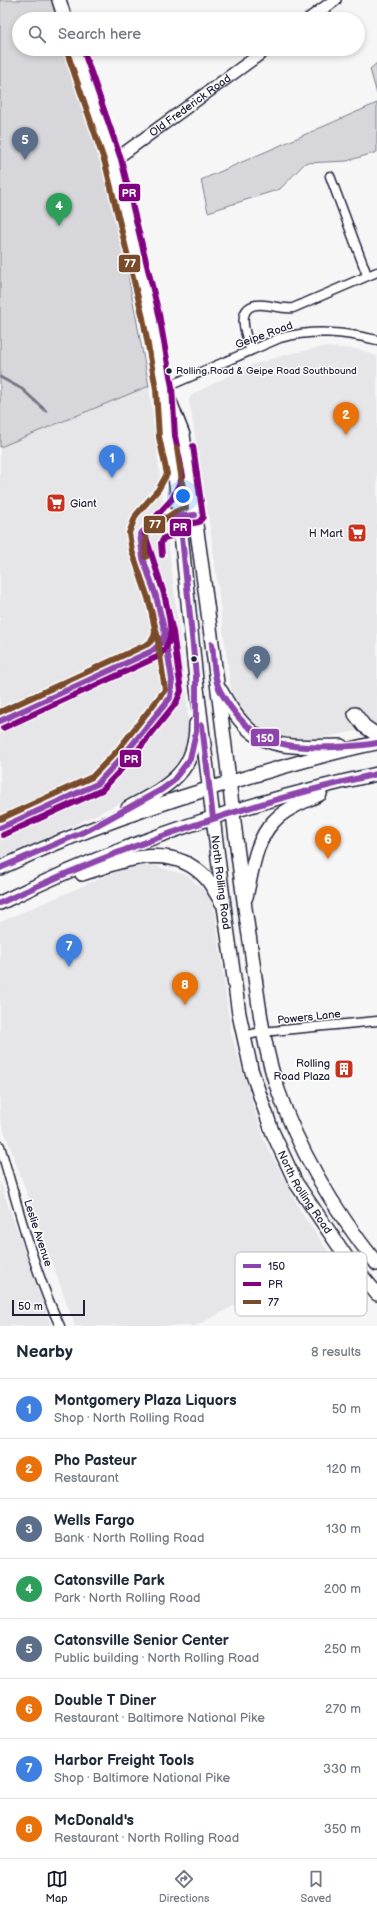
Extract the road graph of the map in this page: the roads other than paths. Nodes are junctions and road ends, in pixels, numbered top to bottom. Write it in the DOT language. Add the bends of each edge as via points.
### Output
graph roads {
  1 [pos="335,0"];
  2 [pos="61,1"];
  3 [pos="63,12"];
  4 [pos="318,12"];
  5 [pos="77,56"];
  6 [pos="257,56"];
  7 [pos="113,161"];
  8 [pos="330,176"];
  9 [pos="377,272"];
  10 [pos="367,275"];
  11 [pos="377,340"];
  12 [pos="251,350"];
  13 [pos="164,388"];
  14 [pos="196,676"];
  15 [pos="218,685"];
  16 [pos="355,714"];
  17 [pos="377,735"];
  18 [pos="372,744"];
  19 [pos="377,774"];
  20 [pos="351,780"];
  21 [pos="228,782"];
  22 [pos="210,788"];
  23 [pos="232,812"];
  24 [pos="213,818"];
  25 [pos="88,830"];
  26 [pos="1,868"];
  27 [pos="14,896"];
  28 [pos="0,903"];
  29 [pos="224,906"];
  30 [pos="244,906"];
  31 [pos="377,1021"];
  32 [pos="262,1032"];
  33 [pos="244,1036"];
  34 [pos="0,1146"];
  35 [pos="343,1252"];
  36 [pos="377,1264"];
  37 [pos="367,1282"];
  38 [pos="377,1294"];
  39 [pos="60,1326"];
  1 -- 4 [label="street"];
  2 -- 3 [label="main road"];
  5 -- 7 [label="main road, North Rolling Road"];
  6 -- 7 [label="street, Old Frederick Road"];
  7 -- 13 [label="main road, North Rolling Road" via="152,316"];
  8 -- 10 [label="street"];
  9 -- 10 [label="street"];
  10 -- 12 [label="street" via="293,308 263,305 249,309 242,321"];
  11 -- 12 [label="street, Geipe Road" via="357,335 318,332 291,335"];
  12 -- 13 [label="street, Geipe Road"];
  13 -- 14 [label="main road, North Rolling Road"];
  13 -- 15 [label="main road, North Rolling Road" via="183,435"];
  14 -- 22 [label="main road, North Rolling Road"];
  14 -- 25 [label="main road" via="194,746 182,772 161,790"];
  15 -- 18 [label="main road" via="233,714 248,730 266,741 300,748"];
  15 -- 21 [label="main road, North Rolling Road"];
  16 -- 17 [label="main road" via="364,726"];
  18 -- 21 [label="main road"];
  19 -- 20 [label="main road"];
  20 -- 23 [label="main road"];
  20 -- 30 [label="main road" via="289,809 274,821 258,849"];
  21 -- 22 [label="main road"];
  21 -- 23 [label="main road, North Rolling Road"];
  22 -- 24 [label="main road, North Rolling Road"];
  22 -- 25 [label="main road" via="154,805"];
  23 -- 24 [label="main road"];
  23 -- 30 [label="main road, North Rolling Road"];
  24 -- 27 [label="main road" via="101,858"];
  24 -- 29 [label="main road, North Rolling Road"];
  25 -- 26 [label="main road"];
  27 -- 28 [label="main road"];
  27 -- 29 [label="main road" via="129,859 167,856 193,868 206,878"];
  29 -- 33 [label="main road, North Rolling Road"];
  30 -- 32 [label="main road, North Rolling Road"];
  31 -- 32 [label="street, Powers Lane"];
  32 -- 33 [label="street, Powers Lane"];
  32 -- 36 [label="main road, North Rolling Road" via="278,1090 302,1151 329,1199"];
  33 -- 35 [label="main road, North Rolling Road" via="250,1069 272,1131 296,1183"];
  34 -- 39 [label="street, Leslie Avenue" via="28,1240"];
  37 -- 38 [label="main road, North Rolling Road"];
}
